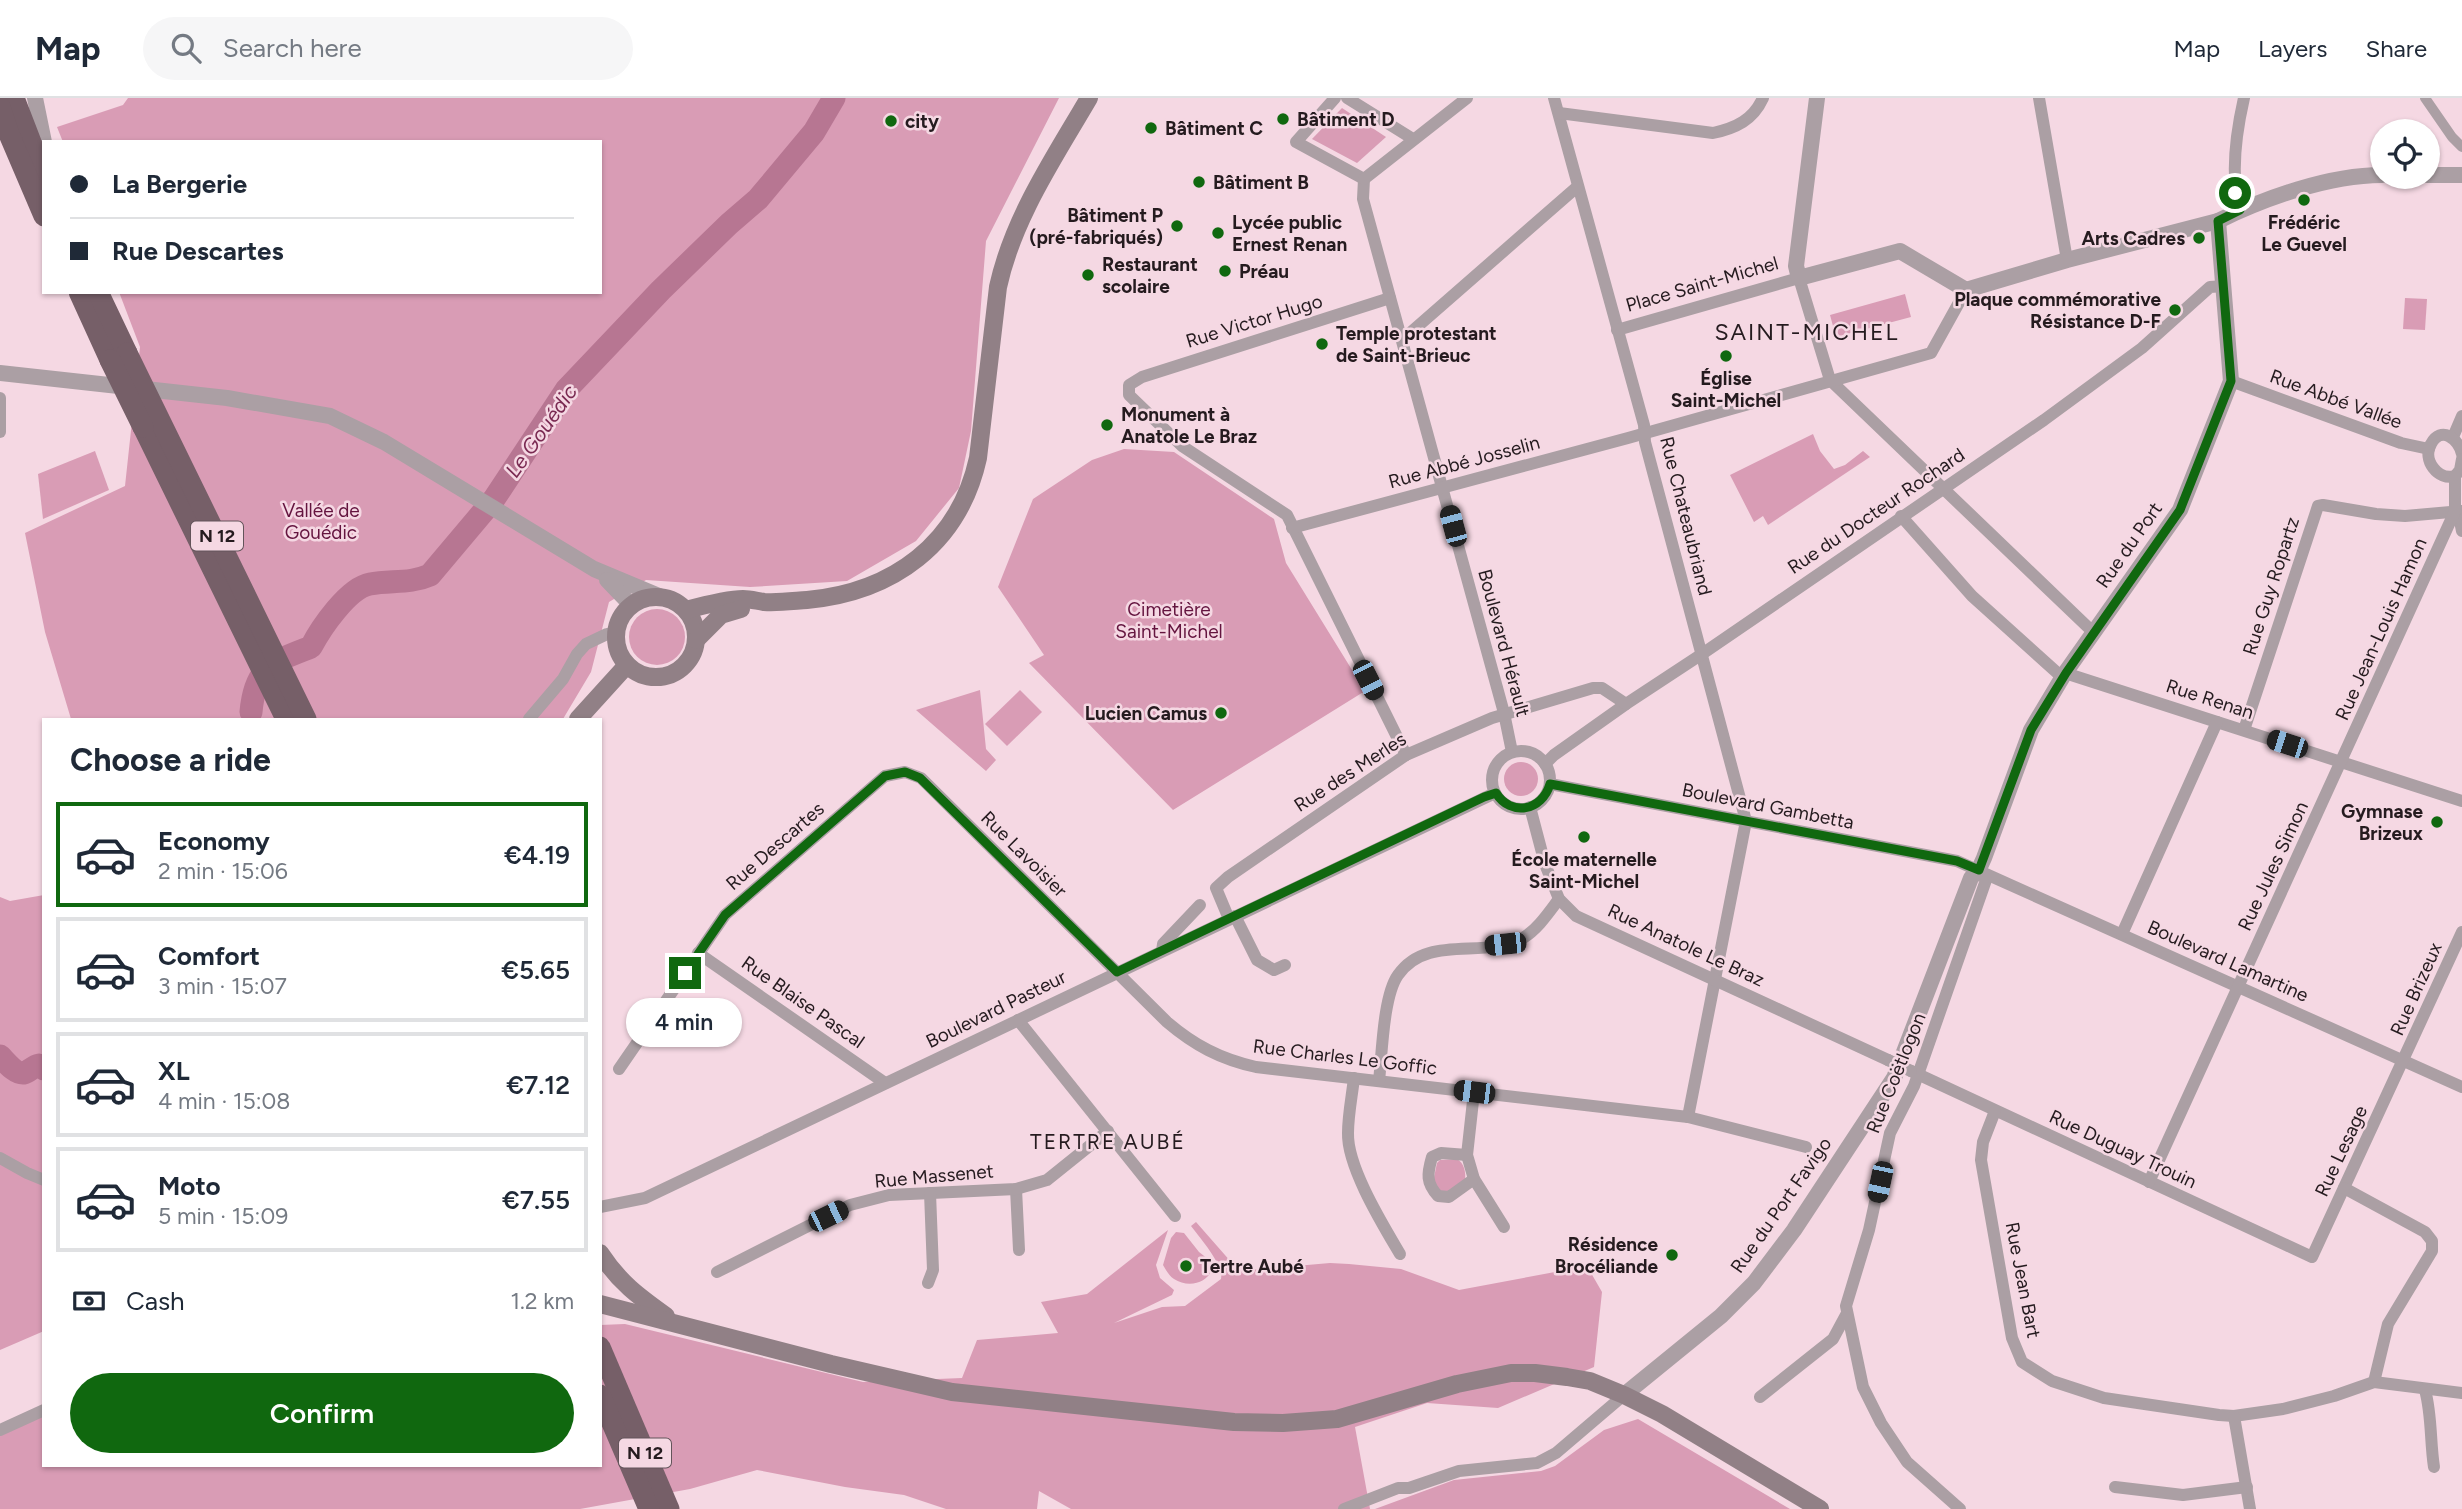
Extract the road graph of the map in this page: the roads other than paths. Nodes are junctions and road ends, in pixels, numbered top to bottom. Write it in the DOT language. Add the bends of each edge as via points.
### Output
graph roads {
  1 [pos="14,98"];
  2 [pos="35,98"];
  3 [pos="1089,98"];
  4 [pos="1335,98"];
  5 [pos="1347,98"];
  6 [pos="1467,98"];
  7 [pos="1554,98"];
  8 [pos="1763,98"];
  9 [pos="1817,98"];
  10 [pos="2039,98"];
  11 [pos="2244,98"];
  12 [pos="2425,98"];
  13 [pos="0,107"];
  14 [pos="1559,113"];
  15 [pos="1413,139"];
  16 [pos="44,140"];
  17 [pos="0,142"];
  18 [pos="2462,147"];
  19 [pos="42,171"];
  20 [pos="2440,175"];
  21 [pos="2370,176"];
  22 [pos="2462,176"];
  23 [pos="1364,178"];
  24 [pos="1577,187"];
  25 [pos="40,207"];
  26 [pos="2240,210"];
  27 [pos="2218,221"];
  28 [pos="2067,260"];
  29 [pos="1799,278"];
  30 [pos="2224,286"];
  31 [pos="1966,290"];
  32 [pos="80,294"];
  33 [pos="99,294"];
  34 [pos="1390,298"];
  35 [pos="1617,330"];
  36 [pos="1402,340"];
  37 [pos="118,356"];
  38 [pos="0,373"];
  39 [pos="1830,380"];
  40 [pos="2231,381"];
  41 [pos="0,398"];
  42 [pos="2462,416"];
  43 [pos="1645,431"];
  44 [pos="0,432"];
  45 [pos="2453,437"];
  46 [pos="2429,449"];
  47 [pos="2462,457"];
  48 [pos="2455,476"];
  49 [pos="1442,488"];
  50 [pos="1942,489"];
  51 [pos="2459,511"];
  52 [pos="1901,516"];
  53 [pos="1292,527"];
  54 [pos="2462,531"];
  55 [pos="629,596"];
  56 [pos="766,602"];
  57 [pos="686,610"];
  58 [pos="616,632"];
  59 [pos="2094,633"];
  60 [pos="696,640"];
  61 [pos="1702,654"];
  62 [pos="627,665"];
  63 [pos="2064,675"];
  64 [pos="649,676"];
  65 [pos="1626,704"];
  66 [pos="583,712"];
  67 [pos="1504,713"];
  68 [pos="286,718"];
  69 [pos="305,718"];
  70 [pos="530,718"];
  71 [pos="2217,722"];
  72 [pos="2244,730"];
  73 [pos="1513,752"];
  74 [pos="1406,755"];
  75 [pos="2342,762"];
  76 [pos="1545,764"];
  77 [pos="899,772"];
  78 [pos="1550,784"];
  79 [pos="1496,793"];
  80 [pos="2462,801"];
  81 [pos="1530,807"];
  82 [pos="1746,821"];
  83 [pos="1979,870"];
  84 [pos="1559,899"];
  85 [pos="1199,905"];
  86 [pos="1232,917"];
  87 [pos="2462,932"];
  88 [pos="2122,934"];
  89 [pos="1162,951"];
  90 [pos="698,953"];
  91 [pos="1285,965"];
  92 [pos="1117,972"];
  93 [pos="1716,979"];
  94 [pos="2238,987"];
  95 [pos="1018,1020"];
  96 [pos="2404,1061"];
  97 [pos="619,1069"];
  98 [pos="1914,1073"];
  99 [pos="1354,1078"];
  100 [pos="1380,1081"];
  101 [pos="885,1083"];
  102 [pos="2462,1087"];
  103 [pos="1474,1092"];
  104 [pos="1995,1111"];
  105 [pos="1688,1117"];
  106 [pos="1108,1130"];
  107 [pos="1806,1147"];
  108 [pos="1467,1155"];
  109 [pos="0,1158"];
  110 [pos="42,1179"];
  111 [pos="1474,1179"];
  112 [pos="2149,1182"];
  113 [pos="2344,1188"];
  114 [pos="1016,1189"];
  115 [pos="930,1193"];
  116 [pos="602,1207"];
  117 [pos="1175,1216"];
  118 [pos="1504,1227"];
  119 [pos="1019,1250"];
  120 [pos="1400,1254"];
  121 [pos="602,1256"];
  122 [pos="2312,1257"];
  123 [pos="717,1272"];
  124 [pos="928,1283"];
  125 [pos="602,1305"];
  126 [pos="1847,1313"];
  127 [pos="678,1324"];
  128 [pos="602,1352"];
  129 [pos="2374,1382"];
  130 [pos="2425,1390"];
  131 [pos="2462,1393"];
  132 [pos="1624,1395"];
  133 [pos="1760,1397"];
  134 [pos="602,1400"];
  135 [pos="42,1410"];
  136 [pos="2234,1416"];
  137 [pos="602,1420"];
  138 [pos="0,1430"];
  139 [pos="2434,1467"];
  140 [pos="635,1477"];
  141 [pos="2115,1487"];
  142 [pos="2246,1488"];
  143 [pos="649,1509"];
  144 [pos="669,1509"];
  145 [pos="1343,1509"];
  146 [pos="1820,1509"];
  147 [pos="1960,1509"];
  148 [pos="2250,1509"];
  1 -- 19 [label="highway"];
  2 -- 16 [label="street"];
  3 -- 56 [label="main road" via="1020,220 1002,267 978,458 973,480 949,528 914,562 867,588 826,598"];
  4 -- 23 [label="street" via="1296,142"];
  5 -- 15 [label="street"];
  6 -- 15 [label="street"];
  7 -- 14 [label="street, Rue Chateaubriand"];
  8 -- 14 [label="street" via="1749,119 1733,129 1713,133"];
  9 -- 29 [label="street" via="1796,266"];
  10 -- 28 [label="street"];
  11 -- 26 [label="street" via="2235,193"];
  12 -- 18 [label="street"];
  13 -- 25 [label="highway"];
  14 -- 24 [label="street, Rue Chateaubriand"];
  15 -- 23 [label="street"];
  17 -- 25 [label="highway"];
  20 -- 22 [label="street"];
  21 -- 26 [label="street" via="2347,177"];
  23 -- 34 [label="street, Boulevard Hérault" via="1363,199"];
  24 -- 35 [label="street, Rue Chateaubriand"];
  24 -- 36 [label="street"];
  26 -- 27 [label="street"];
  27 -- 28 [label="street"];
  27 -- 30 [label="street, Rue du Port"];
  28 -- 31 [label="street"];
  29 -- 31 [label="street, Place Saint-Michel" via="1900,251"];
  29 -- 35 [label="street, Place Saint-Michel"];
  29 -- 39 [label="street, Place Saint-Michel"];
  30 -- 40 [label="street, Rue du Port"];
  30 -- 50 [label="street, Rue du Docteur Rochard" via="2210,287 2142,348"];
  31 -- 39 [label="street" via="1931,352"];
  32 -- 37 [label="highway, N 12"];
  33 -- 37 [label="highway, N 12"];
  34 -- 36 [label="street, Boulevard Hérault"];
  34 -- 53 [label="street, Rue Victor Hugo" via="1154,373 1130,389 1182,446 1287,515"];
  35 -- 43 [label="street, Rue Chateaubriand"];
  36 -- 49 [label="street, Boulevard Hérault"];
  37 -- 68 [label="highway, N 12, bridge" via="182,507"];
  37 -- 69 [label="highway, N 12, bridge"];
  38 -- 55 [label="street" via="330,416 384,442 594,569"];
  39 -- 43 [label="street"];
  39 -- 50 [label="street"];
  40 -- 46 [label="street, Rue Abbé Vallée"];
  40 -- 59 [label="street, Rue du Port" via="2180,510"];
  41 -- 44 [label="street"];
  42 -- 45 [label="street"];
  43 -- 49 [label="street, Rue Abbé Josselin"];
  43 -- 61 [label="street, Rue Chateaubriand"];
  45 -- 46 [label="street" via="2439,437"];
  45 -- 47 [label="street"];
  46 -- 48 [label="street" via="2436,472"];
  47 -- 48 [label="street"];
  48 -- 51 [label="street"];
  49 -- 53 [label="street, Rue Abbé Josselin"];
  49 -- 67 [label="street, Boulevard Hérault"];
  50 -- 52 [label="street, Rue du Docteur Rochard"];
  50 -- 59 [label="street"];
  51 -- 54 [label="street"];
  51 -- 72 [label="street, Rue Guy Ropartz" via="2404,516 2318,506"];
  51 -- 75 [label="street, Rue Jean-Louis Hamon"];
  52 -- 61 [label="street, Rue du Docteur Rochard"];
  52 -- 63 [label="street" via="1972,596"];
  53 -- 74 [label="street"];
  55 -- 57 [label="main road" via="661,597"];
  55 -- 58 [label="main road"];
  56 -- 57 [label="main road" via="744,599"];
  56 -- 60 [label="main road" via="720,615"];
  57 -- 60 [label="main road"];
  58 -- 62 [label="main road"];
  58 -- 70 [label="street" via="586,644"];
  59 -- 63 [label="street, Rue du Port"];
  60 -- 64 [label="main road" via="684,666 661,677"];
  61 -- 65 [label="street, Rue du Docteur Rochard"];
  61 -- 82 [label="street, Rue Chateaubriand"];
  62 -- 64 [label="main road"];
  62 -- 66 [label="main road"];
  63 -- 71 [label="street, Rue Renan"];
  63 -- 83 [label="street, Rue du Port" via="2031,730"];
  64 -- 66 [label="main road"];
  65 -- 67 [label="street, Rue des Merles" via="1602,688 1593,688"];
  65 -- 76 [label="street, Rue du Docteur Rochard"];
  67 -- 73 [label="street, Boulevard Hérault"];
  67 -- 74 [label="street, Rue des Merles"];
  71 -- 72 [label="street, Rue Renan"];
  71 -- 88 [label="street"];
  72 -- 75 [label="street, Rue Renan"];
  73 -- 76 [label="street" via="1531,753"];
  73 -- 79 [label="street" via="1494,769"];
  74 -- 86 [label="street, Rue des Merles" via="1216,888"];
  75 -- 80 [label="street, Rue Renan"];
  75 -- 94 [label="street, Rue Jules Simon"];
  76 -- 78 [label="street"];
  77 -- 90 [label="street, Rue Descartes" via="885,776 725,915"];
  77 -- 92 [label="street, Rue Lavoisier" via="920,778"];
  78 -- 81 [label="street" via="1543,798"];
  78 -- 82 [label="street, Boulevard Gambetta"];
  79 -- 81 [label="street" via="1510,806"];
  79 -- 86 [label="street, Boulevard Pasteur"];
  81 -- 84 [label="street, Rue Anatole Le Braz"];
  82 -- 83 [label="street, Boulevard Gambetta" via="1957,861"];
  82 -- 93 [label="street"];
  83 -- 88 [label="street, Boulevard Lamartine"];
  83 -- 98 [label="street, Rue Coëtlogon" via="1986,880"];
  83 -- 132 [label="street, Rue du Port Favigo" via="1971,878 1895,1078 1794,1230 1754,1283 1721,1316"];
  84 -- 93 [label="street, Rue Anatole Le Braz" via="1576,916"];
  84 -- 100 [label="street" via="1522,939 1432,951 1397,976 1388,1006"];
  85 -- 89 [label="street" via="1163,944"];
  86 -- 89 [label="street, Boulevard Pasteur"];
  86 -- 91 [label="street" via="1257,960 1274,970"];
  87 -- 96 [label="street, Rue Brizeux"];
  88 -- 94 [label="street, Boulevard Lamartine"];
  89 -- 92 [label="street, Boulevard Pasteur"];
  90 -- 97 [label="street, Rue Descartes"];
  90 -- 101 [label="street, Rue Blaise Pascal"];
  92 -- 95 [label="street, Boulevard Pasteur"];
  92 -- 99 [label="street, Rue Charles Le Goffic" via="1167,1022 1209,1052 1256,1067"];
  93 -- 98 [label="street, Rue Anatole Le Braz, bridge"];
  93 -- 105 [label="street"];
  94 -- 96 [label="street, Boulevard Lamartine"];
  94 -- 112 [label="street, Rue Jules Simon"];
  95 -- 101 [label="street, Boulevard Pasteur"];
  95 -- 106 [label="street"];
  96 -- 102 [label="street, Boulevard Lamartine"];
  96 -- 113 [label="street, Rue Lesage"];
  98 -- 104 [label="street, Rue Duguay Trouin"];
  98 -- 126 [label="street, Rue Coëtlogon" via="1890,1133"];
  99 -- 100 [label="street, Rue Charles Le Goffic"];
  99 -- 120 [label="street" via="1349,1152"];
  100 -- 103 [label="street, Rue Charles Le Goffic"];
  101 -- 116 [label="street, Boulevard Pasteur" via="645,1198"];
  103 -- 105 [label="street, Rue Charles Le Goffic"];
  103 -- 108 [label="street"];
  104 -- 112 [label="street, Rue Duguay Trouin"];
  104 -- 136 [label="street, Rue Jean Bart" via="1981,1160 2012,1338 2022,1362 2052,1381 2104,1398"];
  105 -- 107 [label="street, Rue Charles Le Goffic"];
  106 -- 114 [label="street, Rue Massenet" via="1047,1180"];
  106 -- 117 [label="street"];
  108 -- 111 [label="street"];
  108 -- 111 [label="street" via="1432,1157 1429,1186 1438,1196 1449,1197"];
  109 -- 110 [label="street"];
  111 -- 118 [label="street"];
  112 -- 122 [label="street, Rue Duguay Trouin"];
  113 -- 122 [label="street, Rue Lesage"];
  113 -- 129 [label="street" via="2425,1232 2432,1241 2432,1251 2388,1324"];
  114 -- 115 [label="street, Rue Massenet"];
  114 -- 119 [label="street"];
  115 -- 123 [label="street, Rue Massenet" via="889,1195 850,1205"];
  115 -- 124 [label="street" via="933,1270"];
  121 -- 127 [label="main road" via="631,1291"];
  125 -- 127 [label="main road"];
  126 -- 133 [label="street" via="1833,1339"];
  126 -- 147 [label="street, Rue Coëtlogon" via="1863,1387 1881,1423 1907,1462"];
  127 -- 132 [label="main road" via="952,1392 1234,1422 1337,1419 1511,1373 1578,1379"];
  128 -- 144 [label="highway, N 12"];
  129 -- 130 [label="street"];
  129 -- 136 [label="street, Rue Jean Bart" via="2283,1409"];
  130 -- 131 [label="street"];
  130 -- 139 [label="street"];
  132 -- 145 [label="street, Rue du Port Favigo" via="1556,1453 1537,1463 1459,1471"];
  132 -- 146 [label="main road"];
  134 -- 140 [label="highway, N 12"];
  135 -- 138 [label="street"];
  136 -- 142 [label="street"];
  137 -- 140 [label="main road"];
  140 -- 143 [label="highway, N 12"];
  141 -- 142 [label="street" via="2183,1495"];
  142 -- 148 [label="street"];
}
